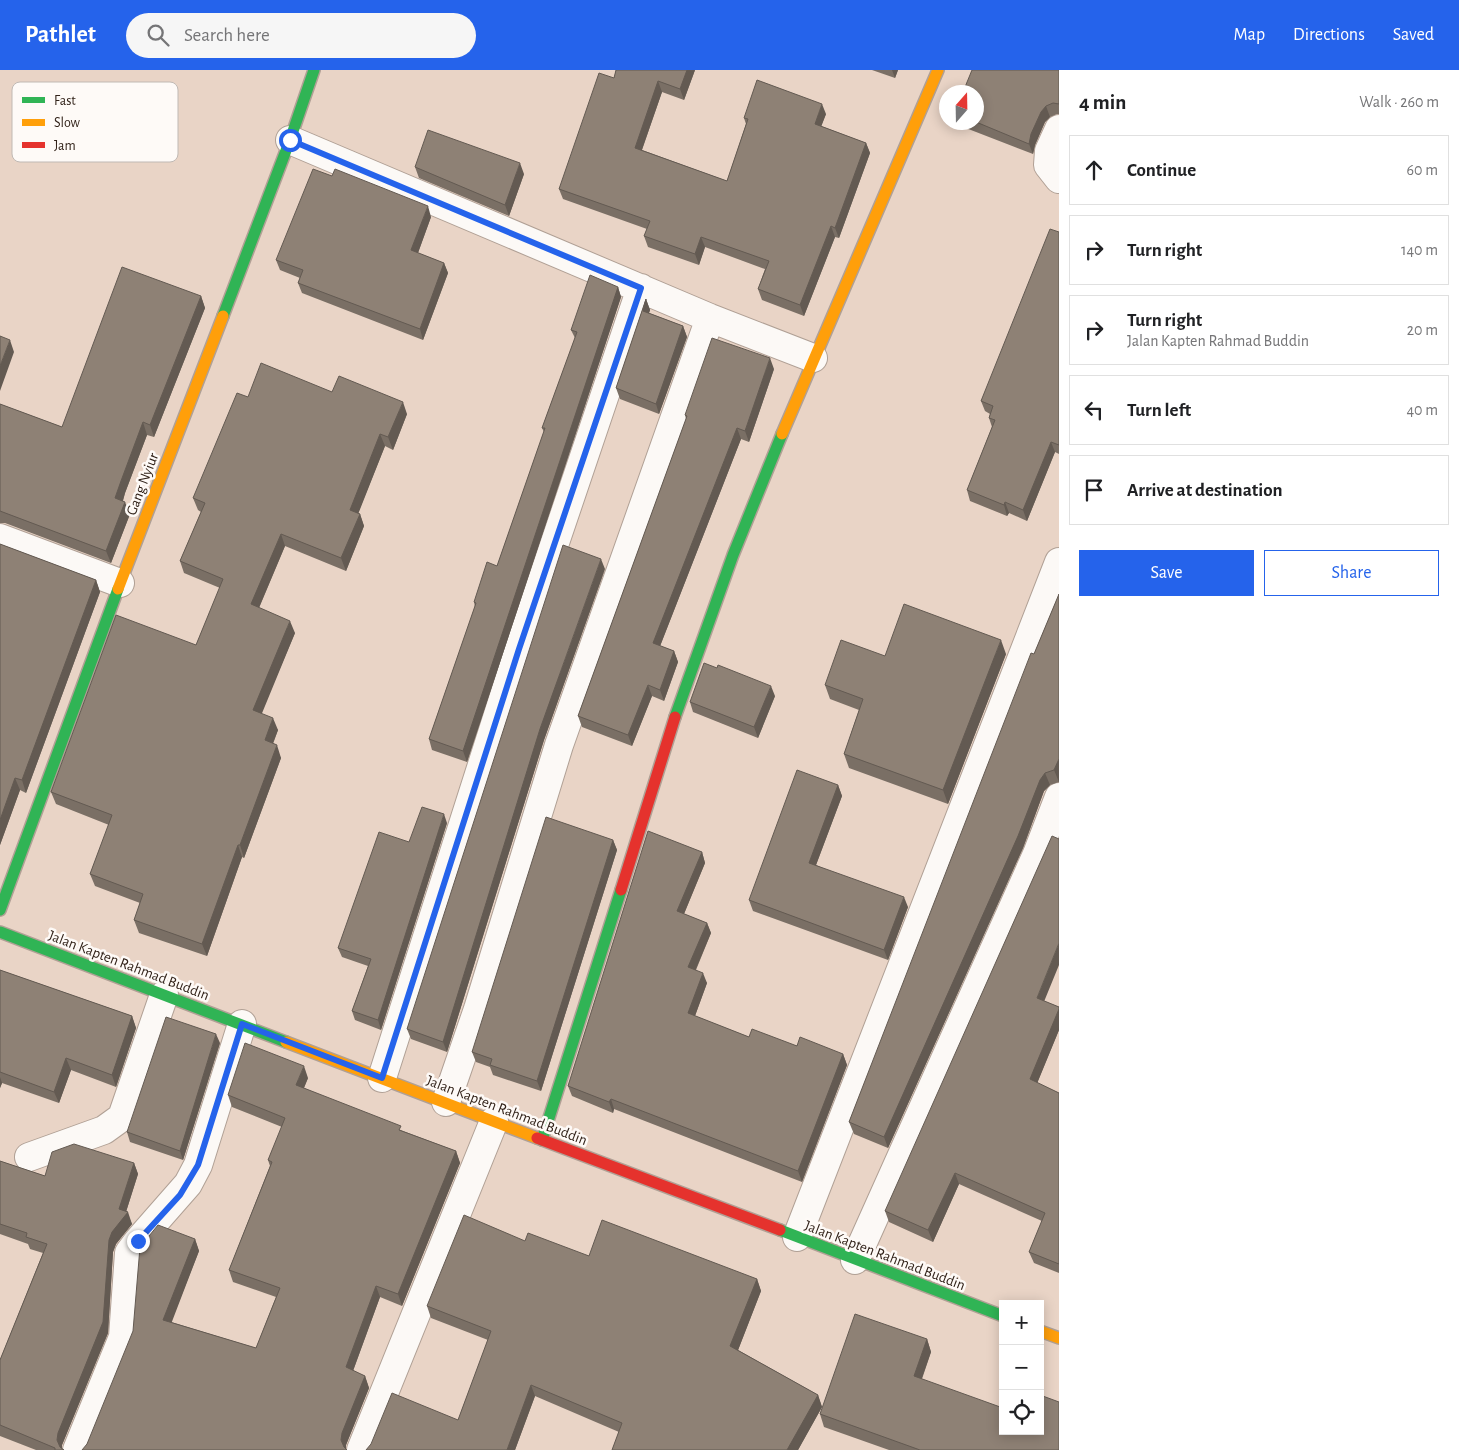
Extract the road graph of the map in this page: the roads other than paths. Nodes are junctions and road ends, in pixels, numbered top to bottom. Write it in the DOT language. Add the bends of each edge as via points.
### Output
graph roads {
  1 [pos="314,70"];
  2 [pos="938,70"];
  3 [pos="1059,129"];
  4 [pos="290,140"];
  5 [pos="1059,179"];
  6 [pos="641,288"];
  7 [pos="710,318"];
  8 [pos="813,358"];
  9 [pos="0,538"];
  10 [pos="1059,562"];
  11 [pos="120,583"];
  12 [pos="1059,797"];
  13 [pos="0,910"];
  14 [pos="0,932"];
  15 [pos="164,995"];
  16 [pos="242,1024"];
  17 [pos="382,1078"];
  18 [pos="446,1102"];
  19 [pos="494,1121"];
  20 [pos="542,1140"];
  21 [pos="29,1157"];
  22 [pos="797,1237"];
  23 [pos="855,1260"];
  24 [pos="999,1314"];
  25 [pos="1044,1332"];
  26 [pos="1059,1338"];
  27 [pos="77,1450"];
  28 [pos="361,1450"];
  1 -- 4 [label="street, Gang Nyiur"];
  2 -- 8 [label="street"];
  3 -- 5 [label="street" via="1049,151 1048,165"];
  4 -- 6 [label="street"];
  4 -- 11 [label="street, Gang Nyiur"];
  6 -- 7 [label="street"];
  6 -- 17 [label="street" via="519,649"];
  7 -- 8 [label="street"];
  7 -- 18 [label="street" via="559,745"];
  8 -- 20 [label="street" via="733,555 672,726"];
  9 -- 11 [label="street"];
  10 -- 22 [label="street"];
  11 -- 13 [label="street, Gang Nyiur"];
  12 -- 23 [label="street" via="1037,854"];
  14 -- 15 [label="street, Jalan Kapten Rahmad Buddin"];
  15 -- 16 [label="street, Jalan Kapten Rahmad Buddin"];
  15 -- 21 [label="street" via="122,1117 104,1130"];
  16 -- 17 [label="street, Jalan Kapten Rahmad Buddin"];
  16 -- 27 [label="street" via="198,1165 180,1195 130,1253 124,1337"];
  17 -- 18 [label="street, Jalan Kapten Rahmad Buddin"];
  18 -- 19 [label="street, Jalan Kapten Rahmad Buddin"];
  19 -- 20 [label="street, Jalan Kapten Rahmad Buddin"];
  19 -- 28 [label="street"];
  20 -- 22 [label="street, Jalan Kapten Rahmad Buddin"];
  22 -- 23 [label="street, Jalan Kapten Rahmad Buddin"];
  23 -- 24 [label="street, Jalan Kapten Rahmad Buddin"];
  25 -- 26 [label="street"];
}
